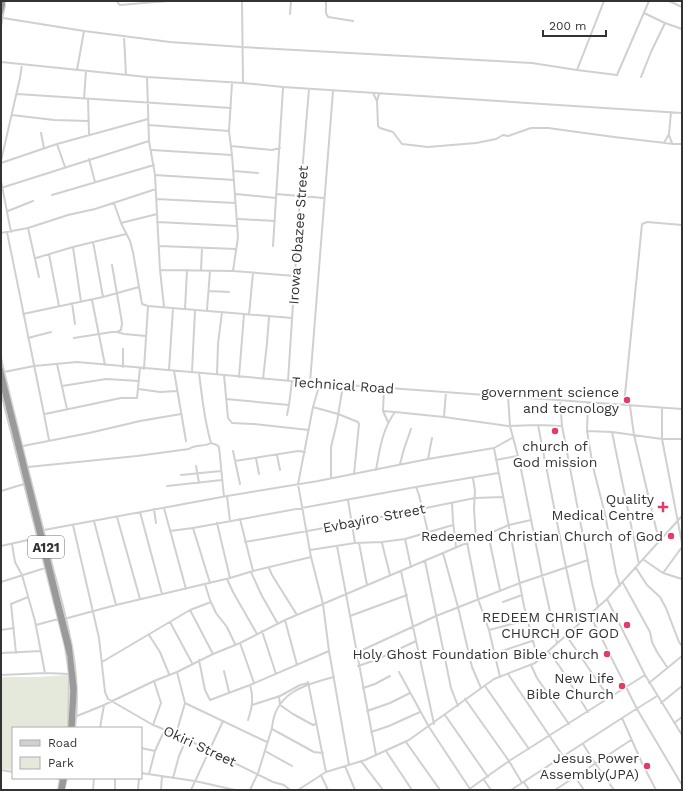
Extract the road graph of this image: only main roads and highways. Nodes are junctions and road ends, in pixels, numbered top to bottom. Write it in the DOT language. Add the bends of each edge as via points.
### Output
graph roads {
  1 [pos="4,1"];
  2 [pos="1,13"];
  3 [pos="1,369"];
  4 [pos="1,381"];
  5 [pos="68,641"];
  6 [pos="72,727"];
  7 [pos="63,779"];
  8 [pos="61,790"];
  1 -- 2 [label="highway"];
  3 -- 5 [label="highway, A121" via="65,619"];
  4 -- 5 [label="highway, A121"];
  5 -- 6 [label="highway, A121" via="75,688"];
  7 -- 8 [label="highway"];
}
